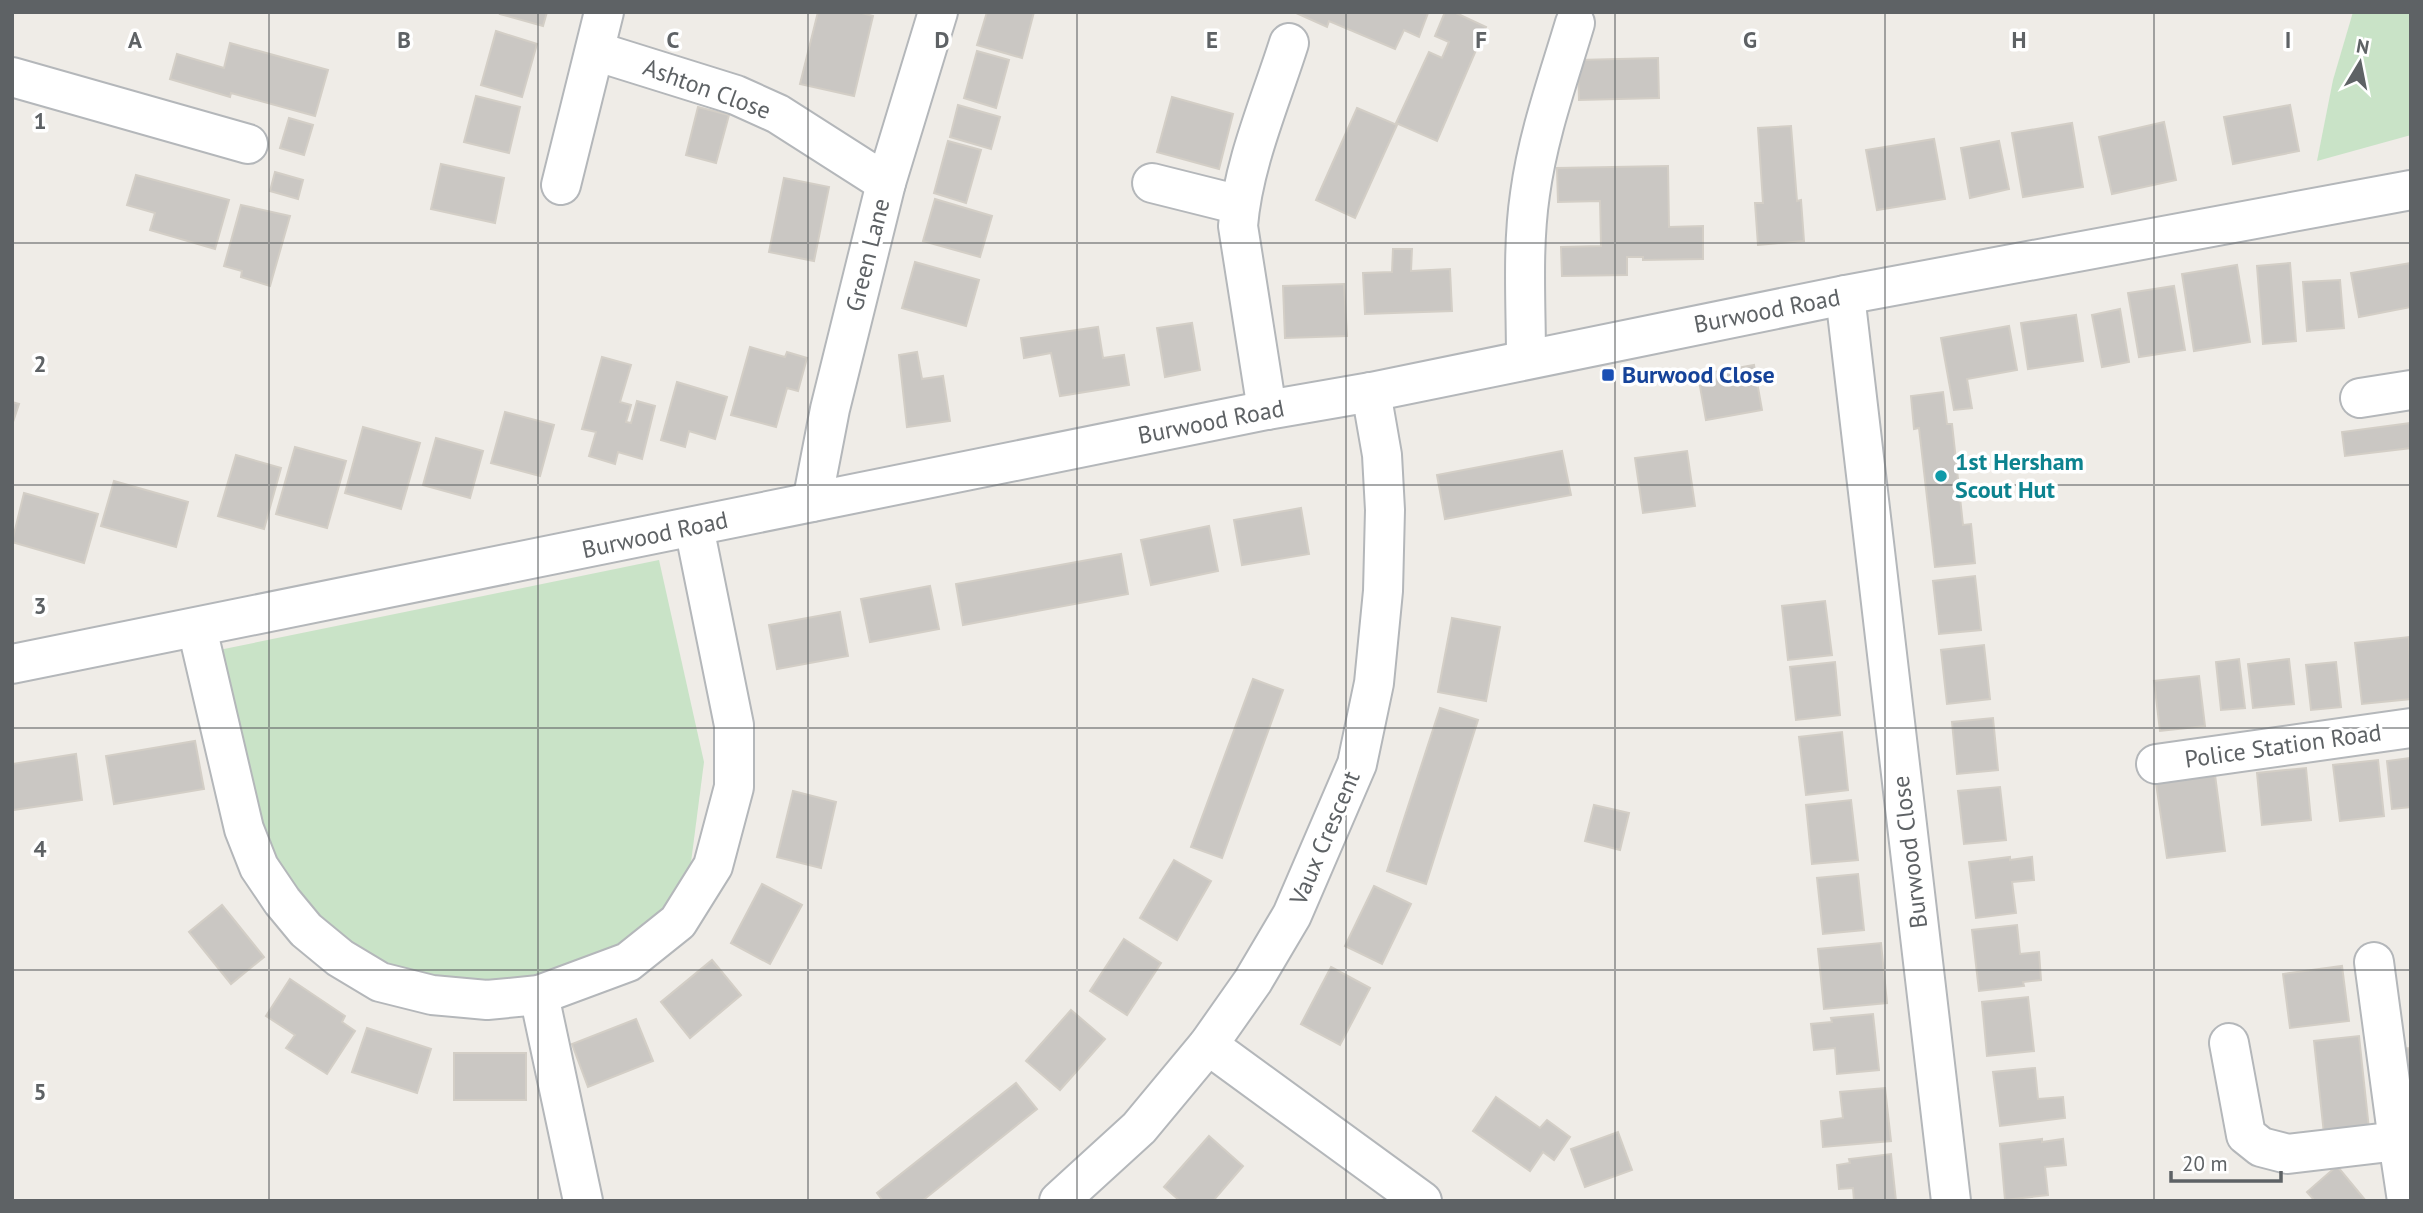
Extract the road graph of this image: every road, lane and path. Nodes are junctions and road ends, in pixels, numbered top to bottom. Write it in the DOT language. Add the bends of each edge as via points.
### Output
graph roads {
  1 [pos="604,12"];
  2 [pos="938,12"];
  3 [pos="1575,23"];
  4 [pos="1289,43"];
  5 [pos="595,51"];
  6 [pos="12,77"];
  7 [pos="248,144"];
  8 [pos="886,183"];
  9 [pos="1152,183"];
  10 [pos="561,185"];
  11 [pos="2411,190"];
  12 [pos="1240,205"];
  13 [pos="1845,295"];
  14 [pos="1526,359"];
  15 [pos="2411,390"];
  16 [pos="1371,392"];
  17 [pos="2360,398"];
  18 [pos="1267,410"];
  19 [pos="812,502"];
  20 [pos="695,527"];
  21 [pos="197,628"];
  22 [pos="12,664"];
  23 [pos="2411,728"];
  24 [pos="2156,764"];
  25 [pos="2374,962"];
  26 [pos="539,995"];
  27 [pos="2229,1044"];
  28 [pos="1208,1045"];
  29 [pos="2404,1140"];
  30 [pos="583,1201"];
  31 [pos="1059,1201"];
  32 [pos="1422,1201"];
  33 [pos="1951,1201"];
  34 [pos="2407,1201"];
  1 -- 5 [label="street"];
  2 -- 8 [label="street, Green Lane"];
  3 -- 14 [label="street" via="1540,137 1530,196"];
  4 -- 12 [label="street"];
  5 -- 8 [label="street, Ashton Close" via="778,114"];
  5 -- 10 [label="street"];
  6 -- 7 [label="street"];
  8 -- 19 [label="street, Green Lane"];
  9 -- 12 [label="street"];
  11 -- 13 [label="street, Burwood Road"];
  12 -- 18 [label="street" via="1238,226"];
  13 -- 14 [label="street, Burwood Road"];
  13 -- 33 [label="street, Burwood Close"];
  14 -- 16 [label="street, Burwood Road"];
  15 -- 17 [label="street"];
  16 -- 18 [label="street, Burwood Road"];
  16 -- 28 [label="street, Vaux Crescent" via="1382,455 1383,591 1374,684 1357,764 1292,915"];
  18 -- 19 [label="street, Burwood Road"];
  19 -- 20 [label="street, Burwood Road"];
  20 -- 21 [label="street, Burwood Road"];
  20 -- 26 [label="street" via="734,725 734,787 713,866 678,922 628,962"];
  21 -- 22 [label="street, Burwood Road"];
  21 -- 26 [label="street" via="244,829 259,867 306,930 380,982 432,995 487,1000"];
  23 -- 24 [label="street, Police Station Road"];
  25 -- 29 [label="street"];
  26 -- 30 [label="street"];
  27 -- 29 [label="street" via="2246,1135 2261,1147 2288,1154"];
  28 -- 31 [label="street, Vaux Crescent" via="1139,1128"];
  28 -- 32 [label="street"];
  29 -- 34 [label="street"];
}
